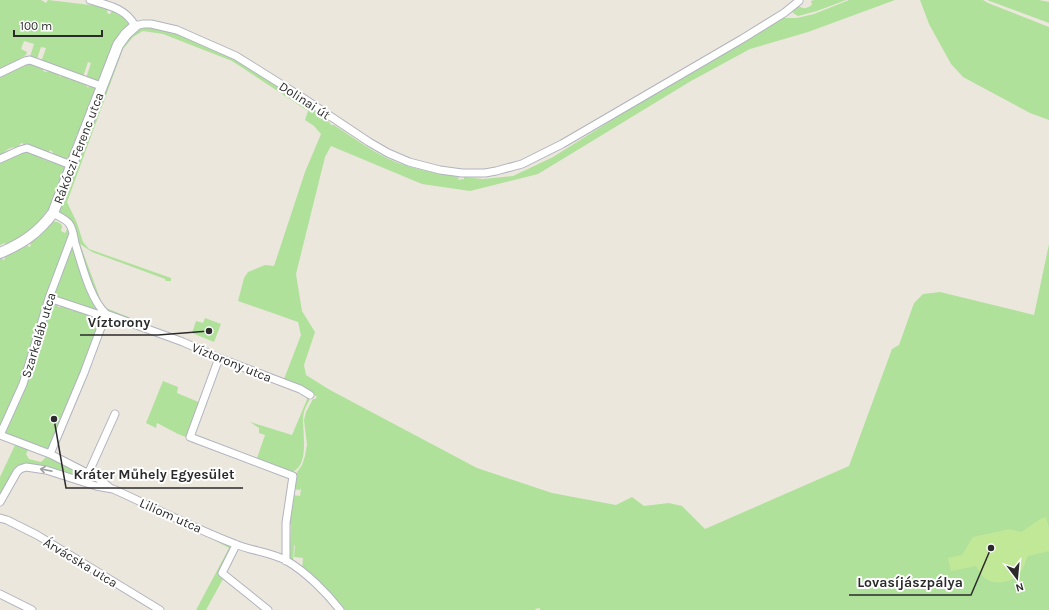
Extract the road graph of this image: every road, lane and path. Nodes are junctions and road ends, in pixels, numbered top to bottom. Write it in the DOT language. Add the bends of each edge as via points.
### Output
graph roads {
  1 [pos="90,0"];
  2 [pos="800,1"];
  3 [pos="135,26"];
  4 [pos="0,73"];
  5 [pos="101,86"];
  6 [pos="0,159"];
  7 [pos="71,165"];
  8 [pos="53,213"];
  9 [pos="73,234"];
  10 [pos="0,253"];
  11 [pos="49,298"];
  12 [pos="106,314"];
  13 [pos="220,358"];
  14 [pos="310,395"];
  15 [pos="115,414"];
  16 [pos="0,435"];
  17 [pos="50,454"];
  18 [pos="88,474"];
  19 [pos="113,489"];
  20 [pos="0,502"];
  21 [pos="0,518"];
  22 [pos="236,545"];
  23 [pos="286,561"];
  24 [pos="0,594"];
  25 [pos="32,610"];
  26 [pos="160,610"];
  27 [pos="268,610"];
  28 [pos="340,610"];
  1 -- 3 [label="street" via="120,10"];
  2 -- 3 [label="street, Dolinai út" via="742,39 556,147 511,168 476,173 440,170 409,162 388,153 236,56 177,30 151,24"];
  3 -- 5 [label="street, Rákóczi Ferenc utca" via="118,45"];
  4 -- 5 [label="street" via="30,60"];
  5 -- 7 [label="street, Rákóczi Ferenc utca"];
  6 -- 7 [label="street" via="27,148"];
  7 -- 8 [label="street, Rákóczi Ferenc utca"];
  8 -- 9 [label="street" via="71,226"];
  8 -- 10 [label="street, Rákóczi Ferenc utca" via="30,237"];
  9 -- 11 [label="street, Szarkaláb utca"];
  9 -- 12 [label="street" via="94,298"];
  11 -- 12 [label="street, Víztorony utca" via="97,314"];
  11 -- 16 [label="street, Szarkaláb utca" via="22,384"];
  12 -- 13 [label="street, Víztorony utca"];
  12 -- 17 [label="street"];
  13 -- 14 [label="street, Víztorony utca"];
  13 -- 23 [label="street" via="190,437 293,476 286,523"];
  15 -- 18 [label="street"];
  16 -- 17 [label="street"];
  17 -- 18 [label="street"];
  18 -- 19 [label="street"];
  19 -- 20 [label="street, Liliom utca, one-way" via="26,467 17,472"];
  19 -- 22 [label="street, Liliom utca"];
  21 -- 26 [label="street, Árvácska utca" via="37,535"];
  22 -- 23 [label="street, Liliom utca"];
  22 -- 27 [label="street" via="222,573"];
  23 -- 28 [label="street, Liliom utca"];
  24 -- 25 [label="street"];
}
